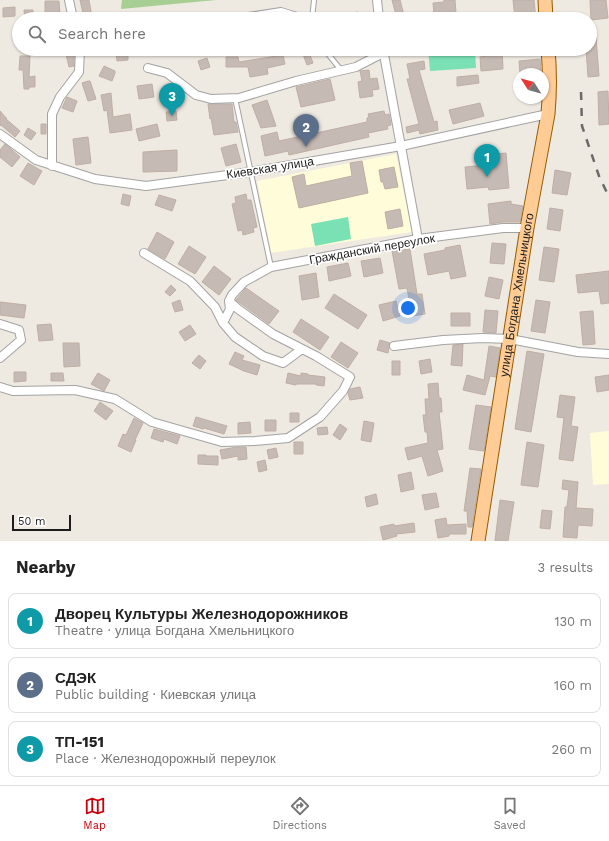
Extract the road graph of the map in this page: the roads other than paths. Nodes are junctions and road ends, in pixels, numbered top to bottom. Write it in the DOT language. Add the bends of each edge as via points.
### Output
graph roads {
  1 [pos="69,0"];
  2 [pos="314,0"];
  3 [pos="377,0"];
  4 [pos="545,0"];
  5 [pos="72,12"];
  6 [pos="268,12"];
  7 [pos="288,12"];
  8 [pos="312,12"];
  9 [pos="378,12"];
  10 [pos="546,12"];
  11 [pos="80,56"];
  12 [pos="330,56"];
  13 [pos="375,56"];
  14 [pos="384,56"];
  15 [pos="549,56"];
  16 [pos="148,68"];
  17 [pos="341,70"];
  18 [pos="235,98"];
  19 [pos="548,114"];
  20 [pos="0,134"];
  21 [pos="401,146"];
  22 [pos="52,166"];
  23 [pos="250,172"];
  24 [pos="527,228"];
  25 [pos="418,239"];
  26 [pos="144,253"];
  27 [pos="271,267"];
  28 [pos="229,301"];
  29 [pos="223,323"];
  30 [pos="0,324"];
  31 [pos="510,339"];
  32 [pos="394,346"];
  33 [pos="302,349"];
  34 [pos="609,354"];
  35 [pos="0,358"];
  36 [pos="0,387"];
  37 [pos="478,541"];
  1 -- 5 [label="street"];
  2 -- 8 [label="lane"];
  3 -- 9 [label="street"];
  4 -- 10 [label="main road"];
  6 -- 7 [label="lane"];
  11 -- 22 [label="street" via="79,72 60,97 52,114"];
  12 -- 17 [label="lane"];
  13 -- 17 [label="street" via="356,67"];
  14 -- 21 [label="street"];
  15 -- 19 [label="main road, улица Богдана Хмельницкого"];
  16 -- 18 [label="street" via="167,73 196,94 211,99"];
  17 -- 18 [label="street"];
  18 -- 23 [label="lane"];
  19 -- 21 [label="street, Киевская улица"];
  19 -- 24 [label="main road, улица Богдана Хмельницкого"];
  20 -- 22 [label="street, Киевская улица" via="36,160"];
  21 -- 23 [label="street, Киевская улица"];
  21 -- 25 [label="street"];
  22 -- 23 [label="street, Киевская улица" via="95,179 146,186"];
  23 -- 27 [label="lane"];
  24 -- 25 [label="street, Гражданский переулок" via="503,228"];
  24 -- 31 [label="main road, улица Богдана Хмельницкого"];
  25 -- 27 [label="street, Гражданский переулок"];
  26 -- 29 [label="street" via="190,281 215,307"];
  27 -- 28 [label="street, Гражданский переулок" via="244,282"];
  28 -- 29 [label="street, Гражданский переулок" via="230,309"];
  28 -- 33 [label="street" via="273,334"];
  29 -- 33 [label="street" via="235,337 263,356 283,363"];
  30 -- 35 [label="street" via="19,330 21,340"];
  31 -- 32 [label="street" via="443,340"];
  31 -- 34 [label="street" via="578,352"];
  31 -- 37 [label="main road, улица Богдана Хмельницкого"];
  33 -- 36 [label="street" via="350,377 343,391 320,417 288,438 222,442 152,422 116,399 75,390 13,390"];
}
